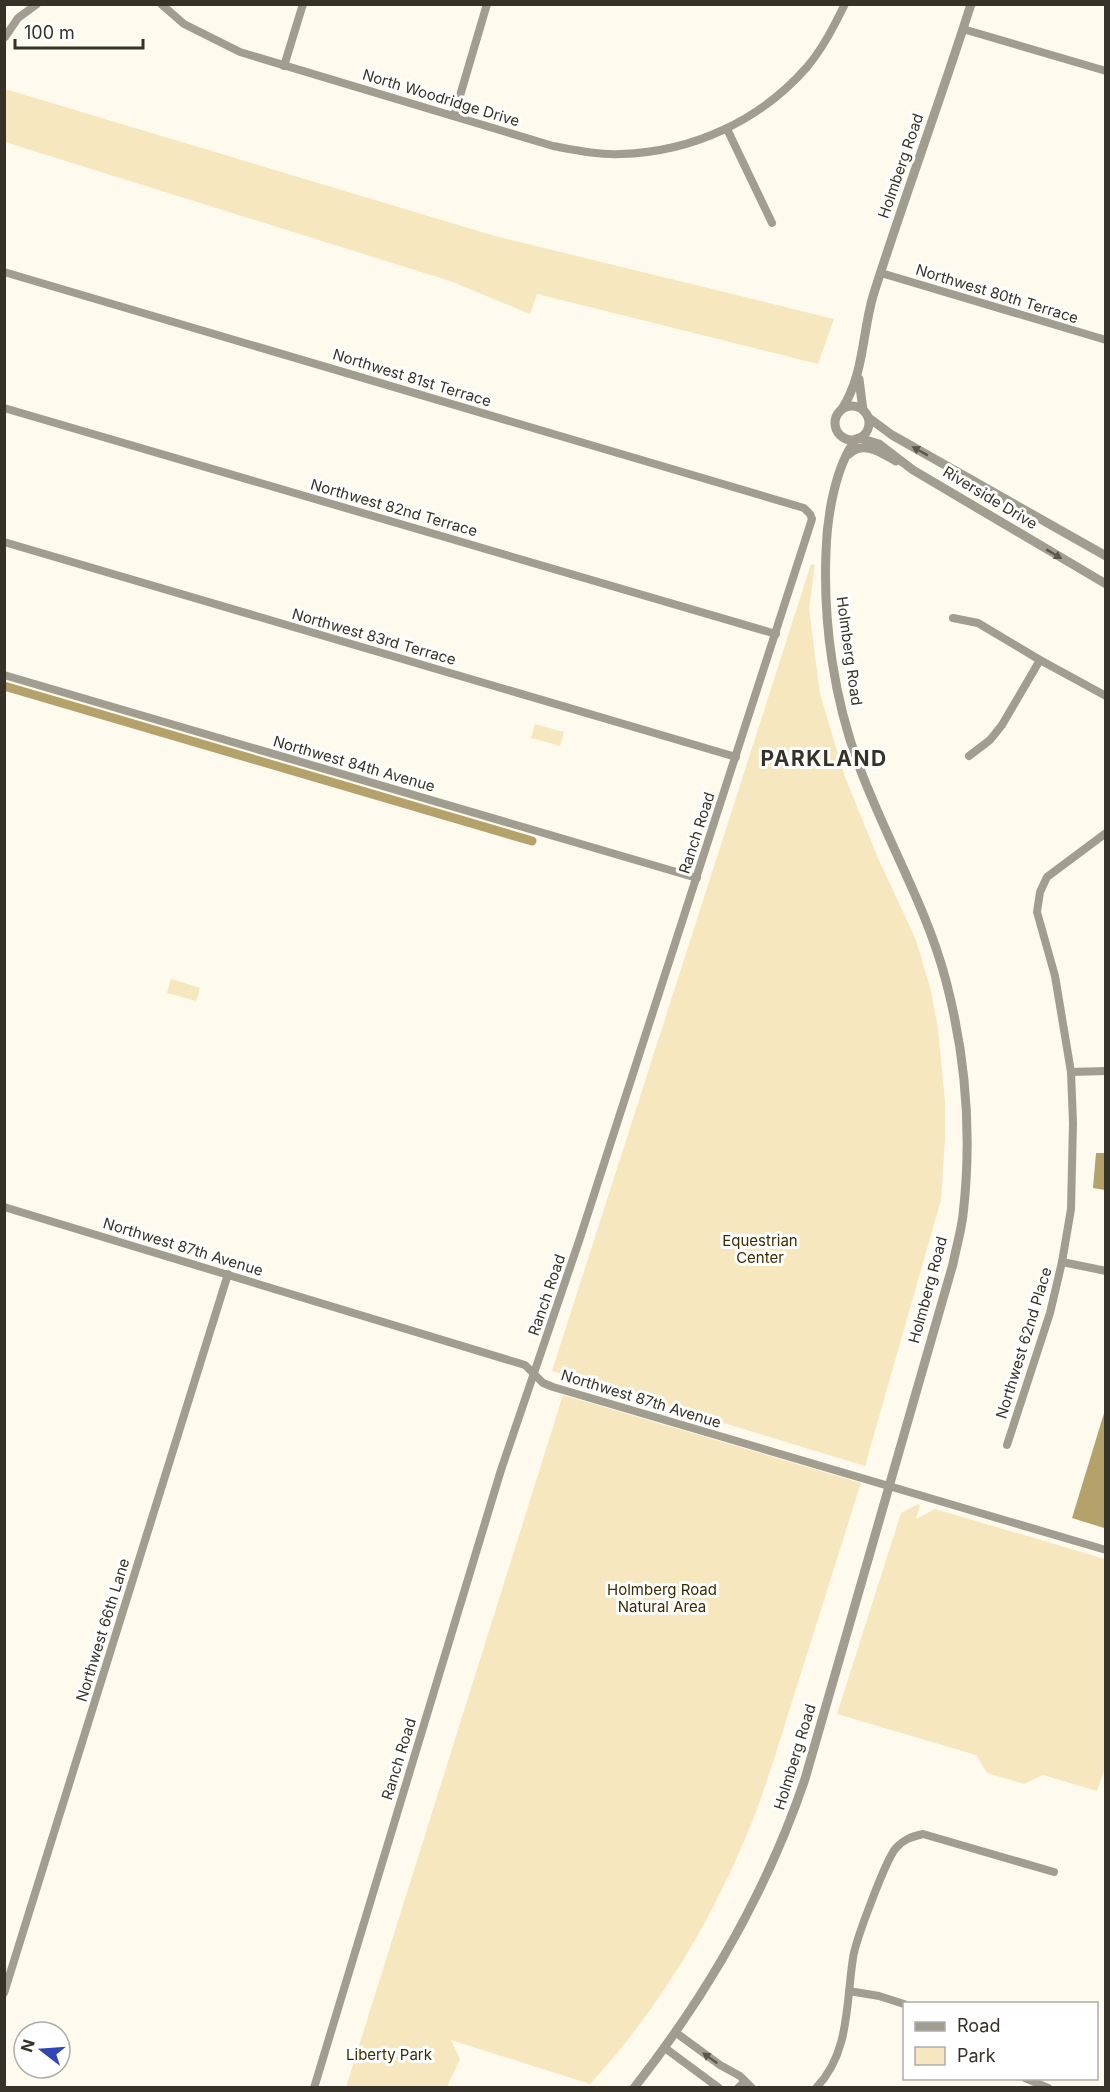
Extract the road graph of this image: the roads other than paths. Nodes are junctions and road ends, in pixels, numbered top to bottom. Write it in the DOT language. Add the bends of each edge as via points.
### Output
graph roads {
  1 [pos="37,4"];
  2 [pos="161,4"];
  3 [pos="303,4"];
  4 [pos="488,4"];
  5 [pos="845,4"];
  6 [pos="971,4"];
  7 [pos="963,29"];
  8 [pos="5,37"];
  9 [pos="284,66"];
  10 [pos="1106,71"];
  11 [pos="454,116"];
  12 [pos="727,129"];
  13 [pos="772,223"];
  14 [pos="4,272"];
  15 [pos="881,273"];
  16 [pos="1106,340"];
  17 [pos="858,374"];
  18 [pos="4,408"];
  19 [pos="842,409"];
  20 [pos="863,410"];
  21 [pos="869,418"];
  22 [pos="837,431"];
  23 [pos="857,439"];
  24 [pos="842,463"];
  25 [pos="914,470"];
  26 [pos="810,514"];
  27 [pos="4,542"];
  28 [pos="1106,556"];
  29 [pos="1106,584"];
  30 [pos="953,618"];
  31 [pos="776,634"];
  32 [pos="1040,660"];
  33 [pos="4,675"];
  34 [pos="1106,696"];
  35 [pos="969,756"];
  36 [pos="736,757"];
  37 [pos="1106,833"];
  38 [pos="697,878"];
  39 [pos="1106,1071"];
  40 [pos="1071,1072"];
  41 [pos="4,1207"];
  42 [pos="1062,1262"];
  43 [pos="1106,1271"];
  44 [pos="228,1274"];
  45 [pos="535,1373"];
  46 [pos="1007,1445"];
  47 [pos="889,1487"];
  48 [pos="1106,1550"];
  49 [pos="1054,1872"];
  50 [pos="849,1991"];
  51 [pos="4,1993"];
  52 [pos="903,2004"];
  53 [pos="675,2032"];
  54 [pos="665,2048"];
  55 [pos="1028,2080"];
  56 [pos="745,2081"];
  57 [pos="314,2088"];
  58 [pos="634,2088"];
  59 [pos="719,2088"];
  60 [pos="738,2088"];
  61 [pos="752,2088"];
  62 [pos="816,2088"];
  63 [pos="1048,2088"];
  1 -- 8 [label="street" via="18,18"];
  2 -- 9 [label="street, North Woodridge Drive" via="184,24 212,39"];
  3 -- 9 [label="street"];
  4 -- 11 [label="street"];
  5 -- 12 [label="street, North Woodridge Drive" via="807,66 760,109"];
  6 -- 7 [label="street, Holmberg Road"];
  7 -- 10 [label="street"];
  7 -- 15 [label="street, Holmberg Road"];
  9 -- 11 [label="street, North Woodridge Drive"];
  11 -- 12 [label="street, North Woodridge Drive" via="587,153 657,152"];
  12 -- 13 [label="street"];
  14 -- 26 [label="street, Northwest 81st Terrace" via="804,508"];
  15 -- 16 [label="street, Northwest 80th Terrace"];
  15 -- 17 [label="street, Holmberg Road"];
  17 -- 19 [label="street, Holmberg Road"];
  17 -- 20 [label="street, Holmberg Road"];
  18 -- 31 [label="street, Northwest 82nd Terrace"];
  19 -- 20 [label="street" via="855,406"];
  19 -- 22 [label="street" via="836,419"];
  20 -- 21 [label="street"];
  21 -- 23 [label="street" via="866,432"];
  28 -- 21 [label="street, Riverside Drive, one-way" via="892,435"];
  22 -- 23 [label="street" via="848,439"];
  22 -- 24 [label="street, Holmberg Road"];
  23 -- 24 [label="street, Holmberg Road"];
  23 -- 25 [label="street, Riverside Drive" via="879,444"];
  24 -- 25 [label="street" via="861,447 871,448"];
  24 -- 47 [label="street, Holmberg Road" via="829,520 826,559 829,633 838,690 858,765 939,956 962,1054 967,1113 963,1217"];
  25 -- 29 [label="street, Riverside Drive, one-way"];
  26 -- 31 [label="street, Ranch Road" via="811,526"];
  27 -- 36 [label="street, Northwest 83rd Terrace"];
  30 -- 32 [label="street" via="978,623"];
  31 -- 36 [label="street, Ranch Road"];
  32 -- 34 [label="street"];
  32 -- 35 [label="street" via="1002,725"];
  33 -- 38 [label="street, Northwest 84th Avenue"];
  36 -- 38 [label="street, Ranch Road"];
  37 -- 40 [label="street, Northwest 62nd Place" via="1047,877 1037,912 1055,976"];
  38 -- 45 [label="street, Ranch Road"];
  39 -- 40 [label="street"];
  40 -- 42 [label="street, Northwest 62nd Place" via="1071,1209"];
  41 -- 44 [label="street, Northwest 87th Avenue"];
  42 -- 43 [label="street"];
  42 -- 46 [label="street, Northwest 62nd Place" via="1050,1313"];
  44 -- 45 [label="street, Northwest 87th Avenue" via="525,1365"];
  44 -- 51 [label="street, Northwest 66th Lane"];
  45 -- 47 [label="street, Northwest 87th Avenue" via="543,1383 554,1387"];
  45 -- 57 [label="street, Ranch Road" via="497,1481"];
  47 -- 48 [label="street, Northwest 87th Avenue"];
  47 -- 53 [label="street, Holmberg Road" via="790,1824 746,1915"];
  49 -- 50 [label="street" via="923,1834 906,1838 893,1850 859,1934"];
  50 -- 52 [label="street"];
  50 -- 62 [label="street" via="835,2063"];
  53 -- 54 [label="street, Holmberg Road"];
  56 -- 53 [label="street, one-way"];
  54 -- 58 [label="street, Holmberg Road"];
  54 -- 59 [label="street"];
  55 -- 63 [label="street"];
  56 -- 60 [label="street"];
  56 -- 61 [label="street"];
}
